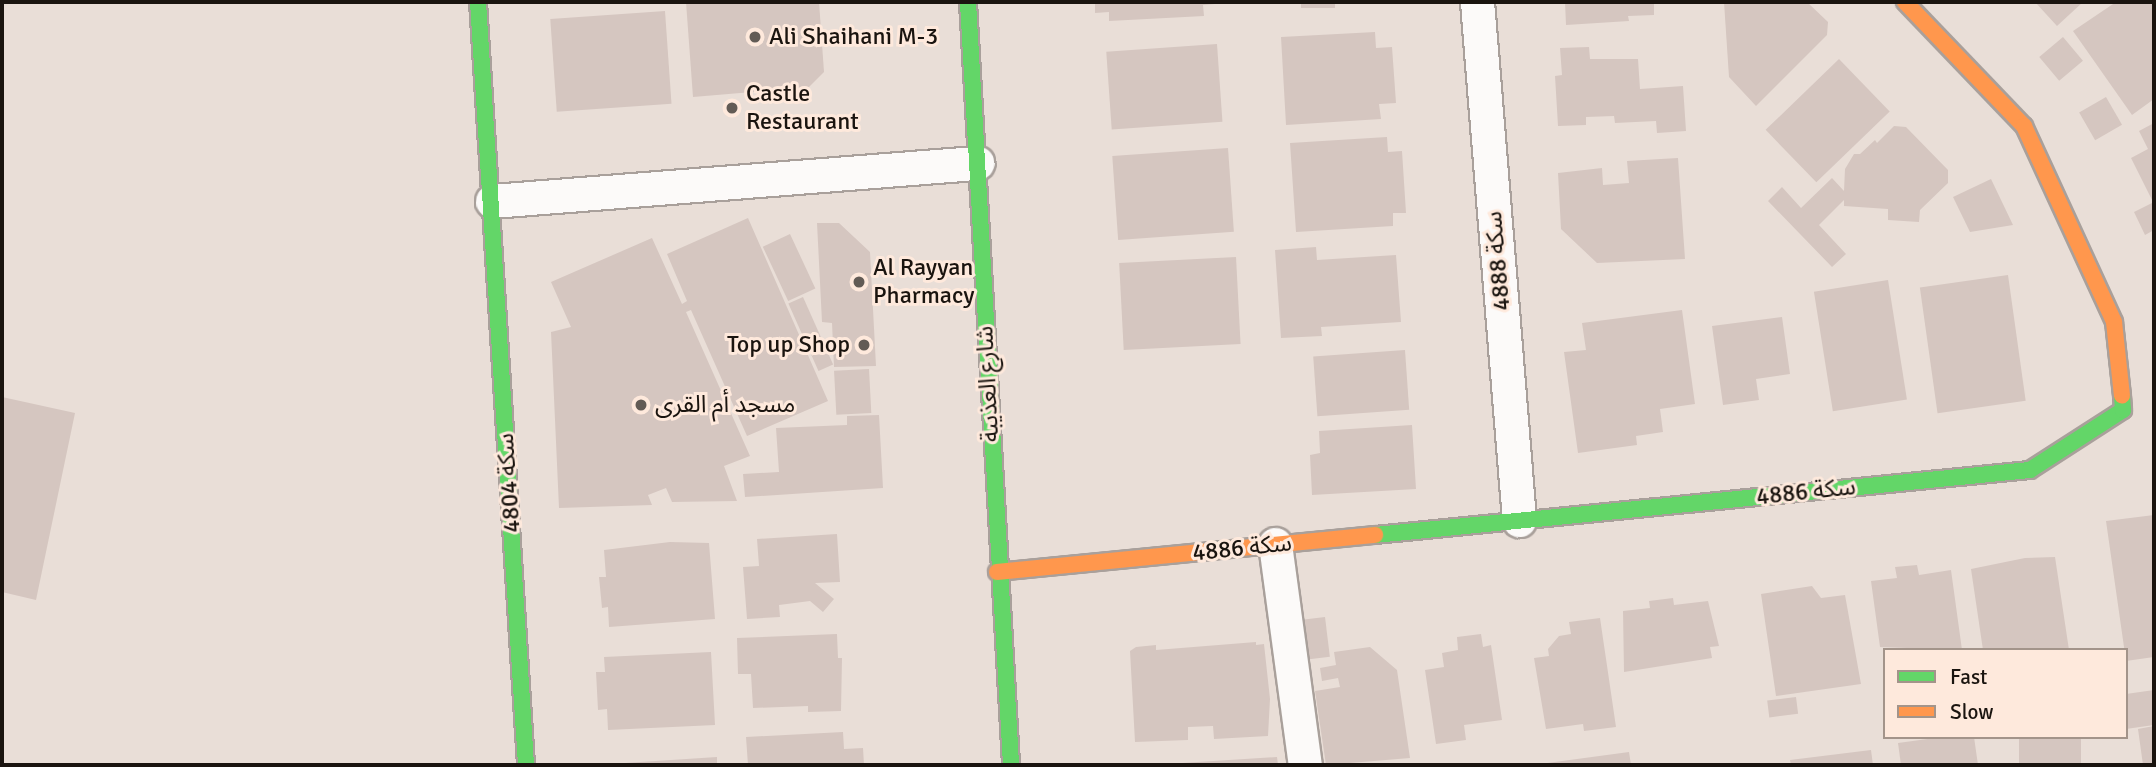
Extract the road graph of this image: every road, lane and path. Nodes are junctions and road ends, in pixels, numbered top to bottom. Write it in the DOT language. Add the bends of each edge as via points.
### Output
graph roads {
  1 [pos="478,2"];
  2 [pos="968,2"];
  3 [pos="1478,2"];
  4 [pos="1905,2"];
  5 [pos="978,163"];
  6 [pos="492,201"];
  7 [pos="1519,520"];
  8 [pos="1275,544"];
  9 [pos="997,572"];
  10 [pos="526,765"];
  11 [pos="1011,765"];
  12 [pos="1305,765"];
  1 -- 6 [label="street, سكة 4804"];
  2 -- 5 [label="street, شارع العذيبة"];
  3 -- 7 [label="street, سكة 4888"];
  4 -- 7 [label="street, سكة 4886" via="2024,126 2114,322 2123,411 2030,470"];
  5 -- 6 [label="street"];
  5 -- 9 [label="street, شارع العذيبة"];
  6 -- 10 [label="street, سكة 4804"];
  7 -- 8 [label="street, سكة 4886"];
  8 -- 9 [label="street, سكة 4886"];
  8 -- 12 [label="street"];
  9 -- 11 [label="street, شارع العذيبة"];
}
